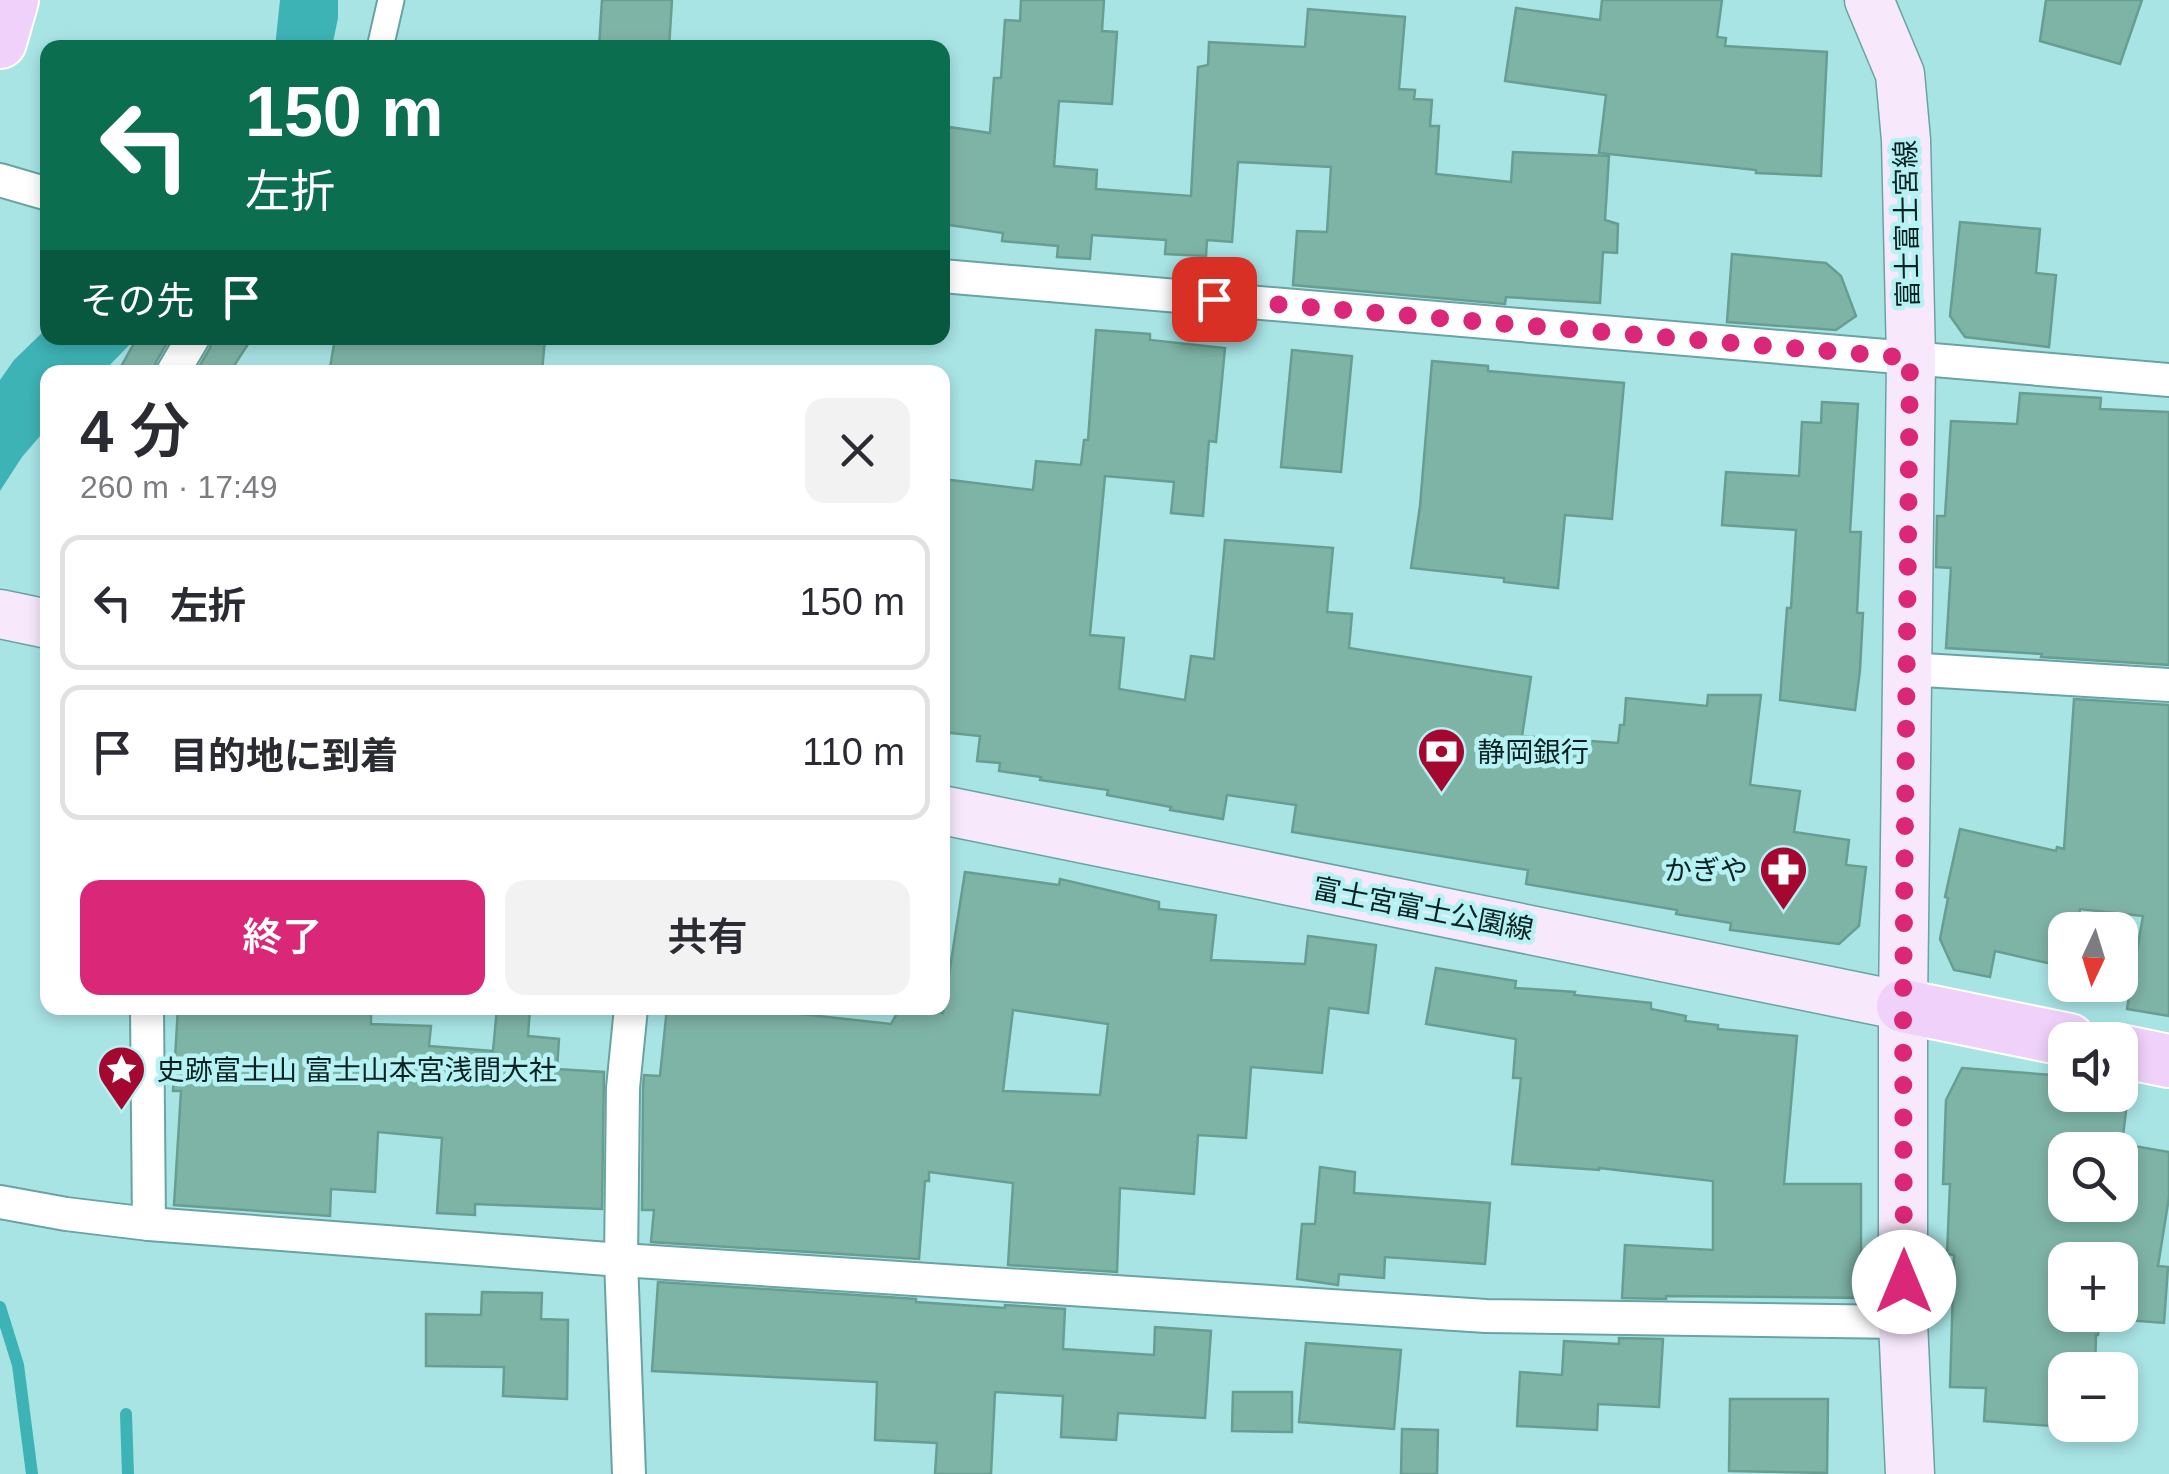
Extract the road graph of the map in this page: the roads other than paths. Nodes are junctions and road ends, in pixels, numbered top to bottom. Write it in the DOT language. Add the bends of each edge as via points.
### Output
graph roads {
  1 [pos="12,0"];
  2 [pos="391,0"];
  3 [pos="1869,0"];
  4 [pos="382,40"];
  5 [pos="0,42"];
  6 [pos="0,180"];
  7 [pos="40,192"];
  8 [pos="950,277"];
  9 [pos="1910,358"];
  10 [pos="2169,380"];
  11 [pos="1907,669"];
  12 [pos="2169,685"];
  13 [pos="950,812"];
  14 [pos="1903,1006"];
  15 [pos="147,1015"];
  16 [pos="631,1015"];
  17 [pos="2048,1036"];
  18 [pos="2138,1054"];
  19 [pos="2169,1061"];
  20 [pos="0,1202"];
  21 [pos="149,1224"];
  22 [pos="621,1260"];
  23 [pos="1904,1322"];
  24 [pos="630,1474"];
  25 [pos="1910,1474"];
  1 -- 5 [label="main road"];
  2 -- 4 [label="street"];
  3 -- 9 [label="main road, 富士富士宮線" via="1900,74"];
  6 -- 7 [label="street"];
  8 -- 9 [label="street"];
  9 -- 10 [label="street"];
  9 -- 11 [label="main road, 富士富士宮線"];
  11 -- 12 [label="street"];
  11 -- 14 [label="main road, 富士富士宮線"];
  13 -- 14 [label="main road, 富士宮富士公園線"];
  14 -- 17 [label="main road"];
  14 -- 23 [label="main road, 富士富士宮線"];
  15 -- 21 [label="street"];
  16 -- 22 [label="street" via="623,1088"];
  18 -- 19 [label="main road"];
  20 -- 21 [label="street"];
  21 -- 22 [label="street"];
  22 -- 23 [label="street" via="1486,1316"];
  22 -- 24 [label="street"];
  23 -- 25 [label="main road, 富士富士宮線"];
}
